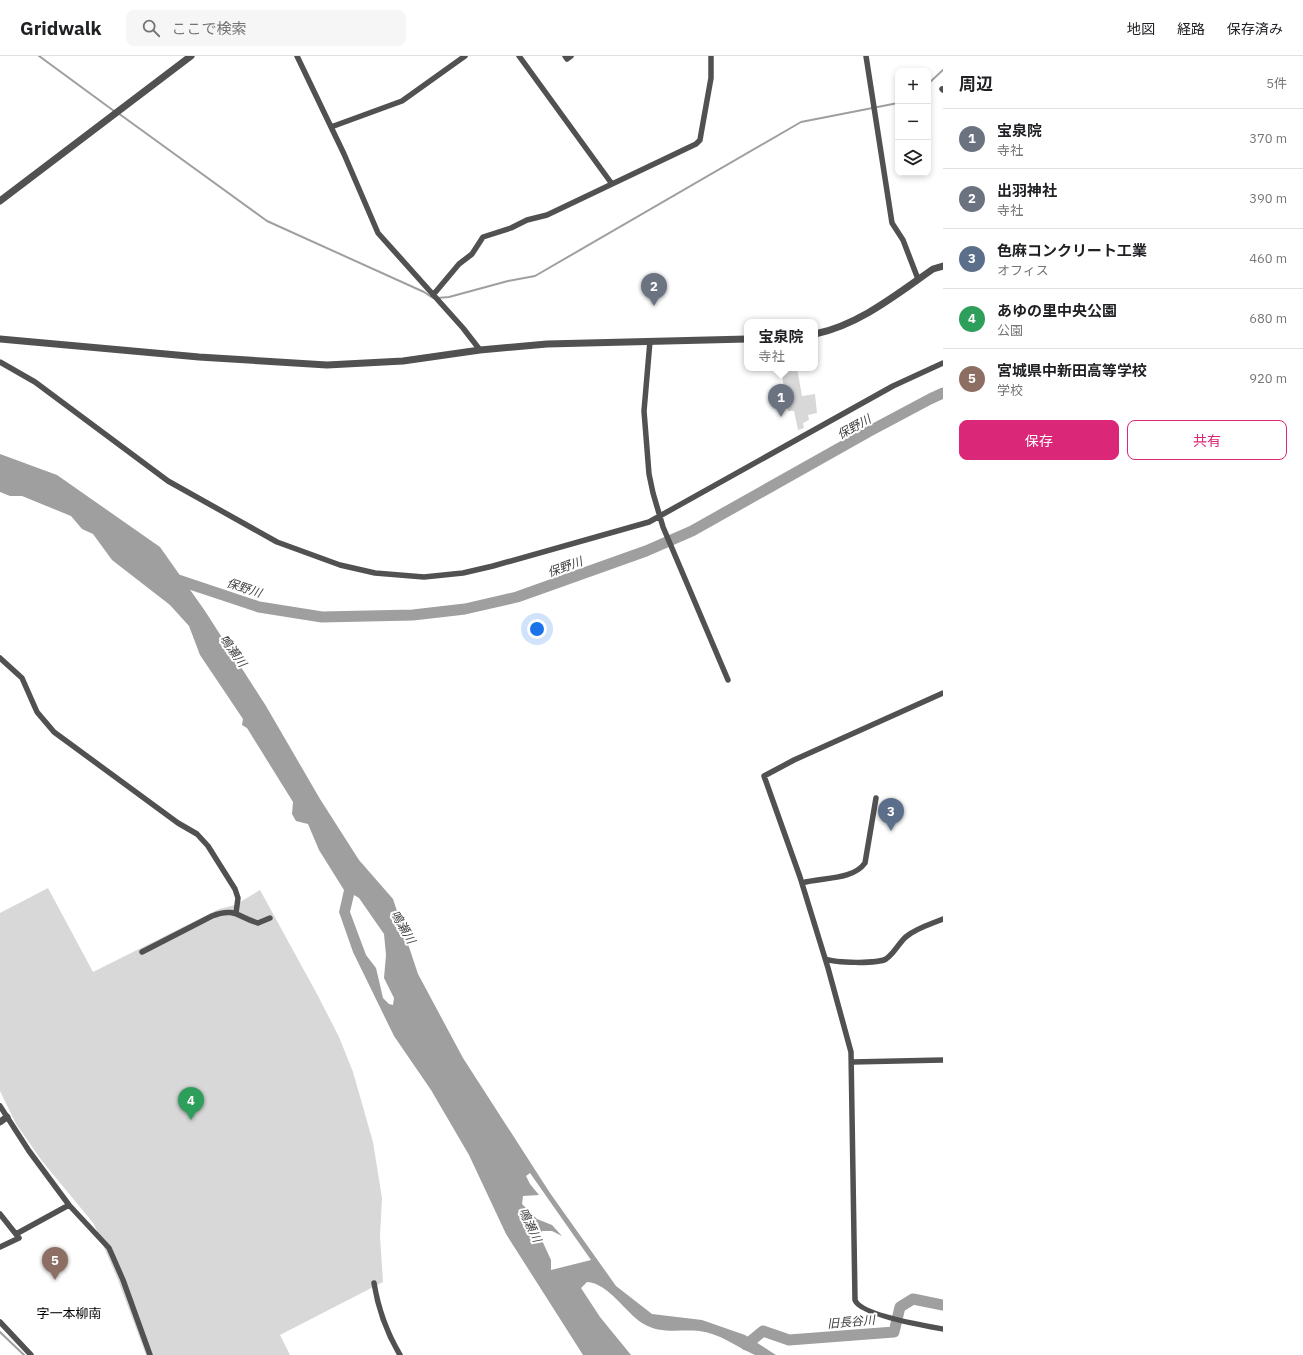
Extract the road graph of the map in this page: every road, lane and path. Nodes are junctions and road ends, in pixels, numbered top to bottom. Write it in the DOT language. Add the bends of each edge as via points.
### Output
graph roads {
  1 [pos="191,56"];
  2 [pos="297,56"];
  3 [pos="465,56"];
  4 [pos="519,56"];
  5 [pos="565,56"];
  6 [pos="571,56"];
  7 [pos="711,56"];
  8 [pos="866,56"];
  9 [pos="331,126"];
  10 [pos="612,184"];
  11 [pos="0,201"];
  12 [pos="943,266"];
  13 [pos="918,279"];
  14 [pos="433,295"];
  15 [pos="818,333"];
  16 [pos="0,339"];
  17 [pos="744,339"];
  18 [pos="650,341"];
  19 [pos="480,350"];
  20 [pos="0,362"];
  21 [pos="943,363"];
  22 [pos="660,516"];
  23 [pos="0,658"];
  24 [pos="728,680"];
  25 [pos="943,693"];
  26 [pos="876,798"];
  27 [pos="802,883"];
  28 [pos="236,913"];
  29 [pos="270,918"];
  30 [pos="943,919"];
  31 [pos="142,952"];
  32 [pos="826,959"];
  33 [pos="943,1060"];
  34 [pos="852,1062"];
  35 [pos="0,1106"];
  36 [pos="7,1117"];
  37 [pos="0,1122"];
  38 [pos="69,1205"];
  39 [pos="0,1214"];
  40 [pos="16,1234"];
  41 [pos="0,1247"];
  42 [pos="374,1283"];
  43 [pos="0,1322"];
  44 [pos="943,1329"];
  45 [pos="31,1355"];
  46 [pos="150,1355"];
  47 [pos="400,1355"];
  1 -- 11 [label="street"];
  2 -- 9 [label="street"];
  3 -- 9 [label="street" via="402,101"];
  4 -- 10 [label="street"];
  5 -- 6 [label="street" via="567,59"];
  7 -- 10 [label="street" via="712,78 700,140 692,147"];
  8 -- 13 [label="street" via="892,223 904,244"];
  9 -- 14 [label="street" via="378,233"];
  10 -- 14 [label="street" via="547,215 483,237 472,254 459,264"];
  12 -- 13 [label="street"];
  13 -- 15 [label="street" via="861,317 830,331"];
  14 -- 19 [label="street" via="464,328"];
  16 -- 19 [label="street" via="199,357 327,365 403,361"];
  17 -- 18 [label="street"];
  18 -- 19 [label="street" via="547,344"];
  18 -- 22 [label="street" via="644,411 649,474"];
  20 -- 22 [label="street" via="36,382 168,481 277,542 340,565 368,571 424,576 464,573 574,544 649,522"];
  21 -- 22 [label="street" via="893,386"];
  22 -- 24 [label="street"];
  23 -- 28 [label="street" via="22,678 37,712 54,732 203,840 235,889 238,898"];
  25 -- 27 [label="street" via="764,776"];
  26 -- 27 [label="street" via="862,868 858,872"];
  27 -- 32 [label="street"];
  28 -- 29 [label="street" via="258,924"];
  28 -- 31 [label="street" via="228,911 216,914"];
  30 -- 32 [label="street" via="908,935 886,959 862,962 832,962"];
  32 -- 34 [label="street"];
  33 -- 34 [label="street"];
  34 -- 44 [label="street" via="854,1300 859,1307 881,1315"];
  35 -- 36 [label="street"];
  36 -- 37 [label="street"];
  36 -- 38 [label="street"];
  38 -- 40 [label="street"];
  38 -- 46 [label="street" via="108,1248 123,1280"];
  39 -- 40 [label="street"];
  40 -- 41 [label="street" via="19,1238"];
  42 -- 47 [label="street" via="381,1314"];
  43 -- 45 [label="street"];
}
